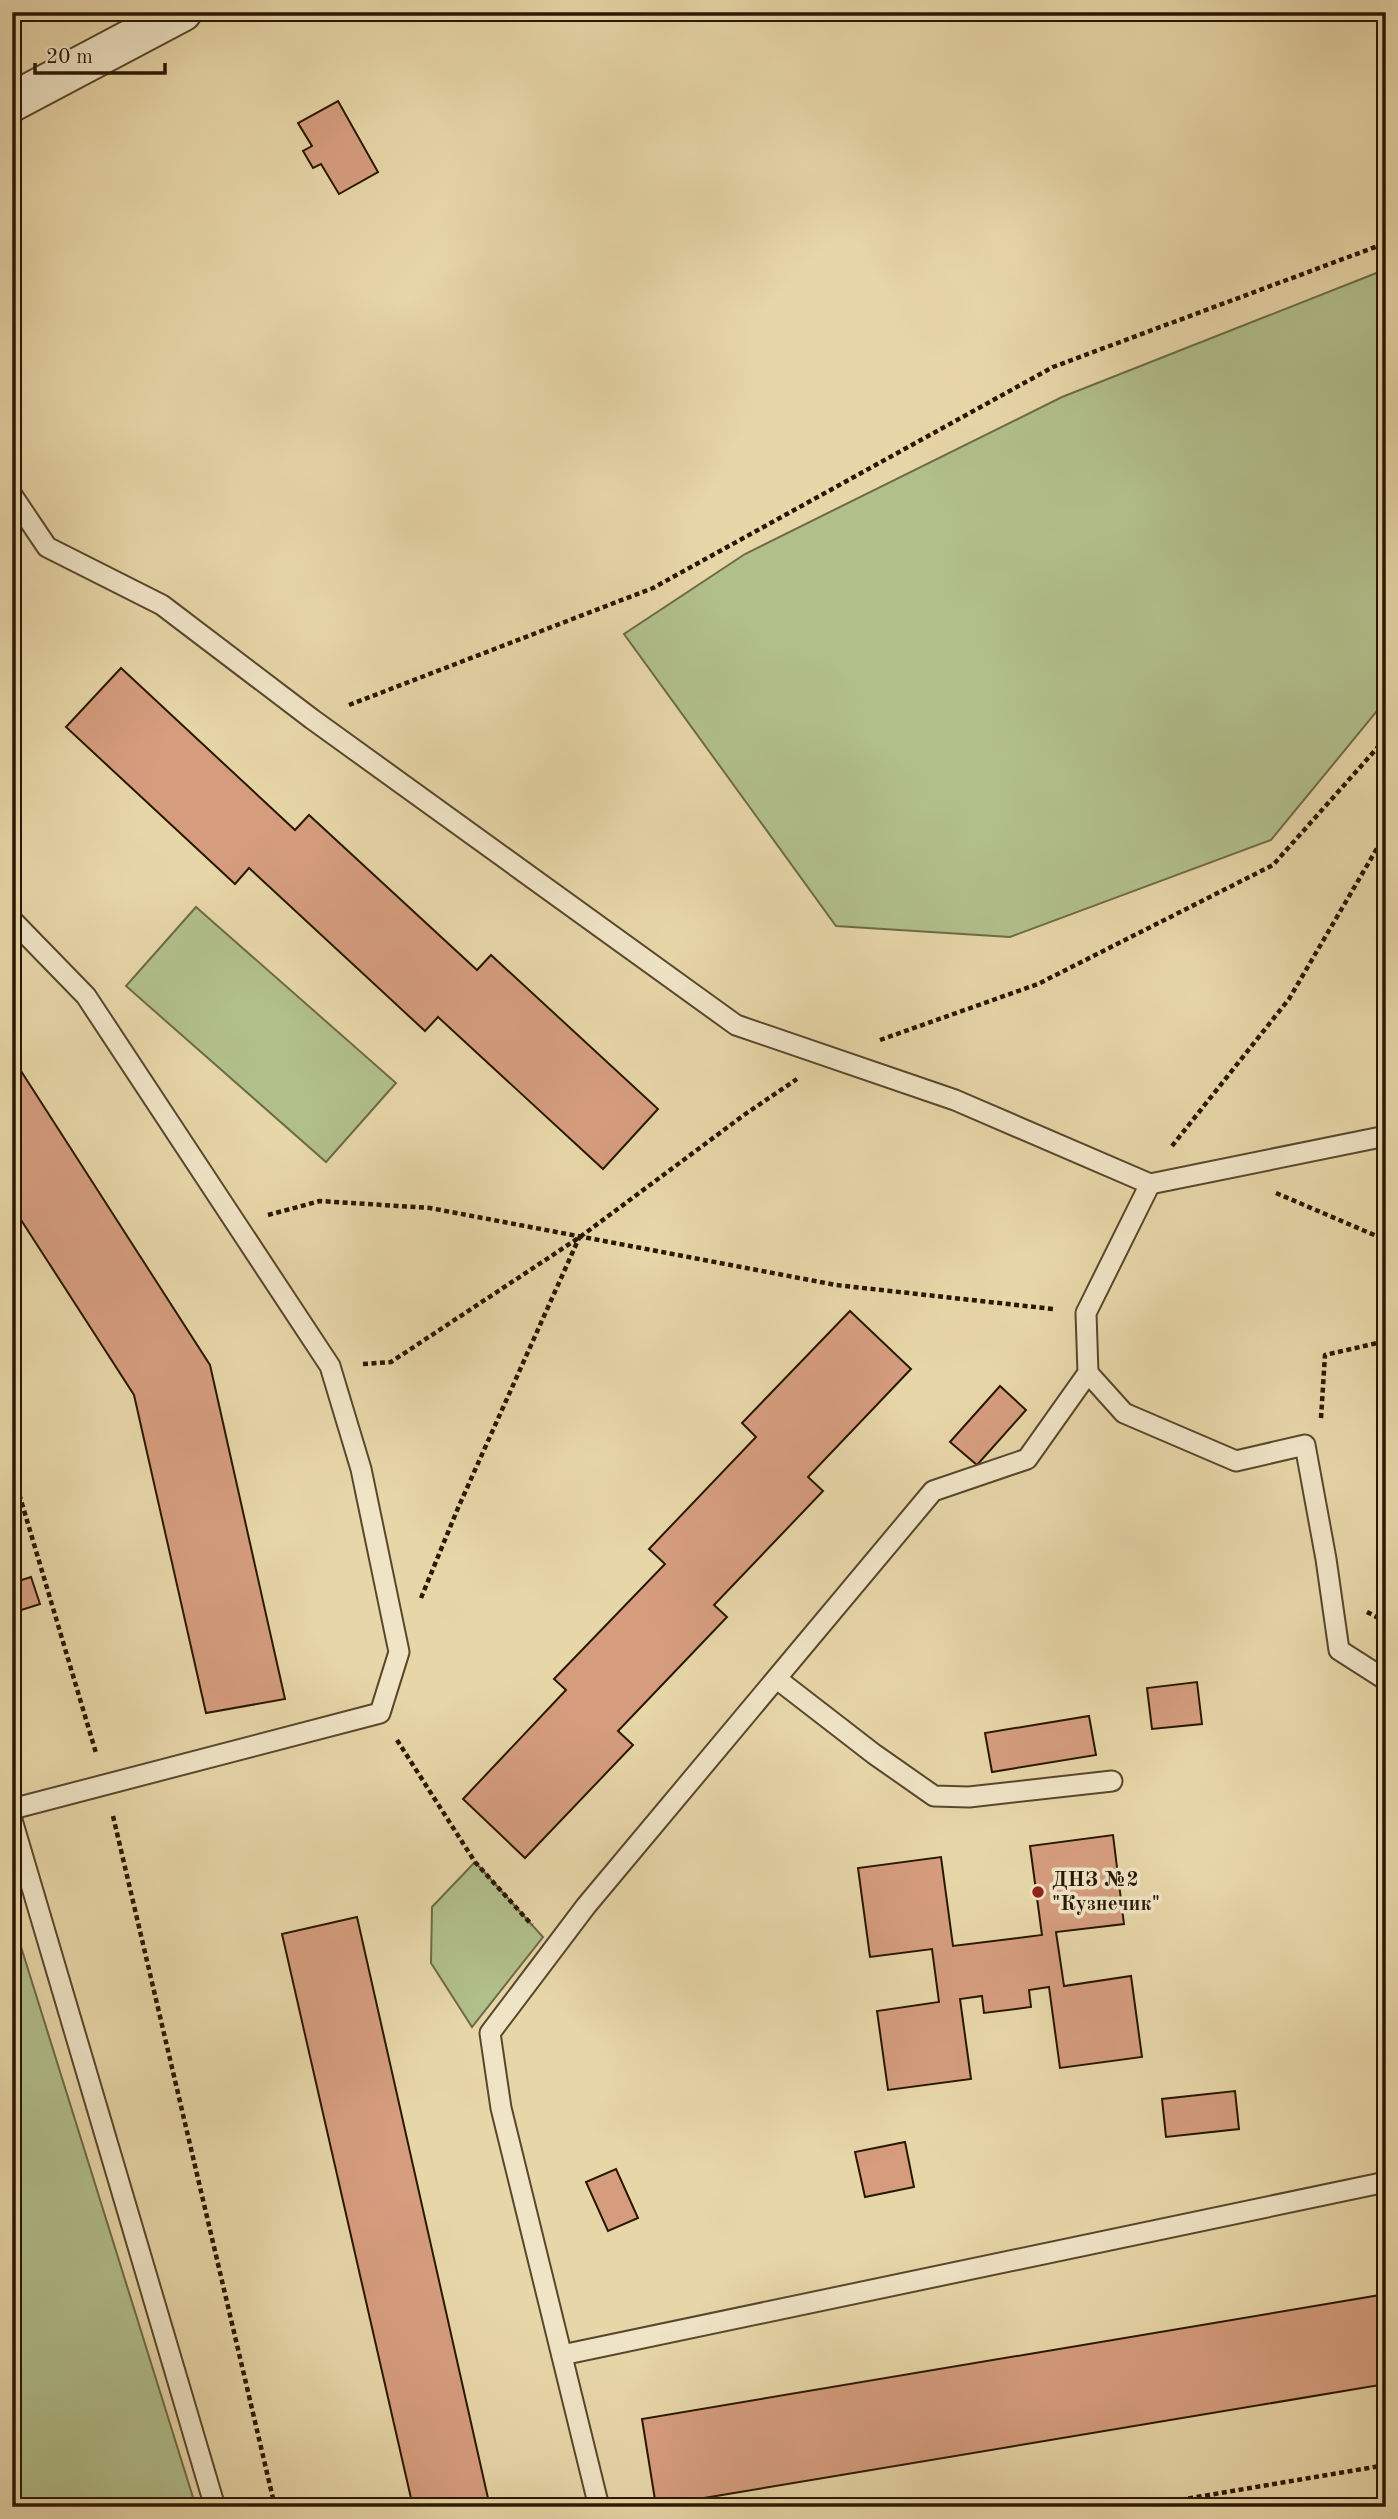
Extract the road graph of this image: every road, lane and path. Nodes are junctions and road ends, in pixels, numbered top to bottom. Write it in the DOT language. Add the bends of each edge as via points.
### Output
graph roads {
  1 [pos="182,12"];
  2 [pos="12,102"];
  3 [pos="1386,243"];
  4 [pos="12,495"];
  5 [pos="312,719"];
  6 [pos="1386,833"];
  7 [pos="14,922"];
  8 [pos="1386,1136"];
  9 [pos="1150,1184"];
  10 [pos="1269,1189"];
  11 [pos="236,1223"];
  12 [pos="580,1237"];
  13 [pos="1386,1240"];
  14 [pos="1086,1313"];
  15 [pos="1088,1373"];
  16 [pos="12,1470"];
  17 [pos="399,1652"];
  18 [pos="777,1679"];
  19 [pos="1386,1680"];
  20 [pos="380,1713"];
  21 [pos="1112,1780"];
  22 [pos="106,1784"];
  23 [pos="12,1809"];
  24 [pos="12,1820"];
  25 [pos="554,1948"];
  26 [pos="1386,2182"];
  27 [pos="562,2356"];
  28 [pos="1386,2465"];
  29 [pos="215,2507"];
  30 [pos="275,2507"];
  31 [pos="599,2507"];
  32 [pos="1138,2507"];
  1 -- 2 [label="street"];
  3 -- 5 [label="path" via="1053,367 653,588"];
  4 -- 5 [label="lane" via="47,547 162,605"];
  5 -- 9 [label="lane" via="736,1025 955,1100"];
  6 -- 9 [label="path" via="1289,999 1172,1146"];
  7 -- 11 [label="lane" via="86,996"];
  8 -- 9 [label="lane"];
  9 -- 14 [label="lane"];
  10 -- 13 [label="path"];
  11 -- 12 [label="path" via="320,1201 430,1208"];
  11 -- 17 [label="lane" via="330,1366 361,1469"];
  12 -- 14 [label="path" via="836,1285"];
  12 -- 17 [label="path" via="458,1507"];
  14 -- 15 [label="lane"];
  15 -- 18 [label="lane" via="1027,1459 933,1492"];
  15 -- 19 [label="lane" via="1124,1413 1237,1461 1305,1445 1339,1650"];
  16 -- 22 [label="path"];
  17 -- 20 [label="lane"];
  18 -- 21 [label="lane" via="934,1796 970,1797"];
  18 -- 25 [label="lane"];
  20 -- 22 [label="lane"];
  20 -- 25 [label="path" via="475,1862"];
  22 -- 23 [label="lane"];
  22 -- 30 [label="path"];
  24 -- 29 [label="lane"];
  25 -- 27 [label="lane" via="490,2033 501,2108"];
  26 -- 27 [label="lane"];
  27 -- 31 [label="lane"];
  28 -- 32 [label="path"];
}
